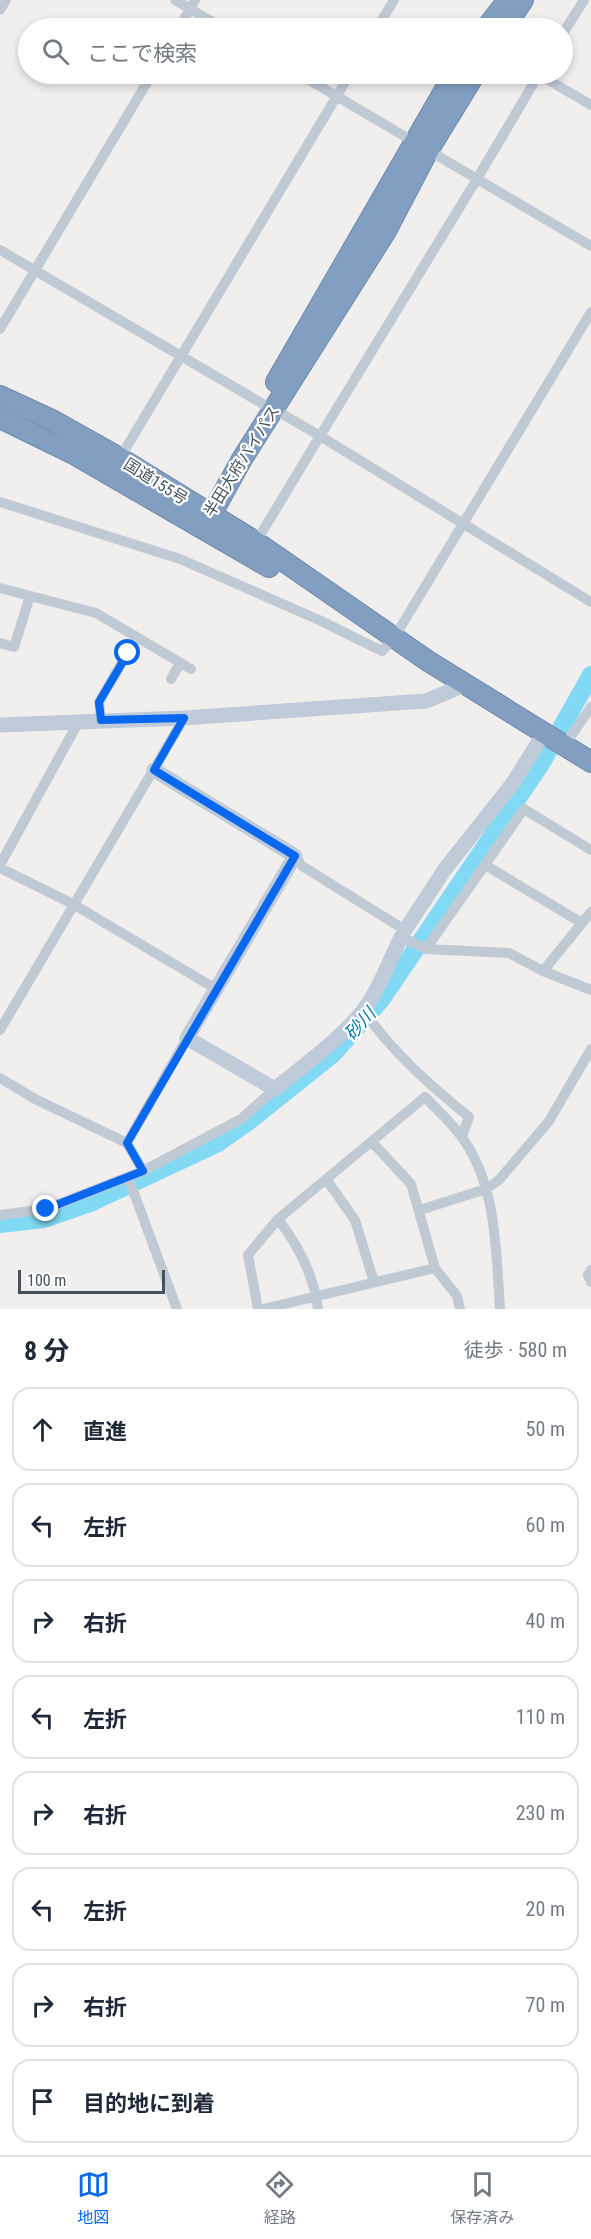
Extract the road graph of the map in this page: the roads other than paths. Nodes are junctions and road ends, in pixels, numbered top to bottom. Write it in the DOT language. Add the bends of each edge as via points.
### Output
graph roads {
  1 [pos="6,0"];
  2 [pos="175,0"];
  3 [pos="394,0"];
  4 [pos="508,0"];
  5 [pos="523,0"];
  6 [pos="584,0"];
  7 [pos="193,5"];
  8 [pos="0,10"];
  9 [pos="185,18"];
  10 [pos="210,18"];
  11 [pos="383,18"];
  12 [pos="494,18"];
  13 [pos="511,18"];
  14 [pos="572,18"];
  15 [pos="146,84"];
  16 [pos="316,84"];
  17 [pos="344,84"];
  18 [pos="449,84"];
  19 [pos="468,84"];
  20 [pos="533,84"];
  21 [pos="556,84"];
  22 [pos="337,96"];
  23 [pos="591,105"];
  24 [pos="422,145"];
  25 [pos="477,179"];
  26 [pos="591,246"];
  27 [pos="0,250"];
  28 [pos="36,270"];
  29 [pos="591,312"];
  30 [pos="0,329"];
  31 [pos="180,356"];
  32 [pos="0,396"];
  33 [pos="268,406"];
  34 [pos="0,418"];
  35 [pos="320,436"];
  36 [pos="120,458"];
  37 [pos="0,502"];
  38 [pos="203,516"];
  39 [pos="462,525"];
  40 [pos="256,542"];
  41 [pos="0,588"];
  42 [pos="30,596"];
  43 [pos="591,602"];
  44 [pos="137,637"];
  45 [pos="394,638"];
  46 [pos="0,643"];
  47 [pos="180,663"];
  48 [pos="191,669"];
  49 [pos="171,679"];
  50 [pos="467,684"];
  51 [pos="591,707"];
  52 [pos="184,718"];
  53 [pos="101,720"];
  54 [pos="79,721"];
  55 [pos="0,725"];
  56 [pos="544,733"];
  57 [pos="564,746"];
  58 [pos="591,762"];
  59 [pos="154,770"];
  60 [pos="591,850"];
  61 [pos="295,856"];
  62 [pos="485,865"];
  63 [pos="0,866"];
  64 [pos="73,904"];
  65 [pos="591,912"];
  66 [pos="582,923"];
  67 [pos="403,935"];
  68 [pos="426,949"];
  69 [pos="543,971"];
  70 [pos="216,989"];
  71 [pos="591,990"];
  72 [pos="363,1011"];
  73 [pos="0,1030"];
  74 [pos="187,1038"];
  75 [pos="590,1054"];
  76 [pos="0,1078"];
  77 [pos="275,1089"];
  78 [pos="462,1136"];
  79 [pos="372,1142"];
  80 [pos="127,1143"];
  81 [pos="143,1171"];
  82 [pos="128,1178"];
  83 [pos="326,1179"];
  84 [pos="486,1189"];
  85 [pos="420,1210"];
  86 [pos="0,1215"];
  87 [pos="278,1219"];
  88 [pos="435,1268"];
  89 [pos="591,1270"];
  90 [pos="374,1282"];
  91 [pos="591,1282"];
  92 [pos="316,1297"];
  93 [pos="177,1309"];
  94 [pos="258,1309"];
  95 [pos="263,1309"];
  96 [pos="318,1309"];
  97 [pos="460,1309"];
  98 [pos="500,1309"];
  1 -- 8 [label="street"];
  2 -- 7 [label="street"];
  3 -- 11 [label="street"];
  4 -- 12 [label="highway"];
  5 -- 13 [label="highway"];
  6 -- 14 [label="street"];
  7 -- 9 [label="street"];
  7 -- 10 [label="street"];
  15 -- 28 [label="street"];
  16 -- 22 [label="street"];
  17 -- 22 [label="street"];
  18 -- 24 [label="highway, 半田大府パイパス"];
  19 -- 24 [label="highway, 半田大府パイパス"];
  20 -- 25 [label="street"];
  21 -- 23 [label="street"];
  22 -- 24 [label="street"];
  22 -- 31 [label="street"];
  24 -- 25 [label="street"];
  24 -- 33 [label="highway, 半田大府パイパス" via="386,231"];
  25 -- 26 [label="street"];
  25 -- 35 [label="street"];
  27 -- 28 [label="street"];
  28 -- 30 [label="street"];
  28 -- 31 [label="street"];
  29 -- 39 [label="street"];
  31 -- 33 [label="street"];
  31 -- 36 [label="street"];
  32 -- 36 [label="highway, 国道155号"];
  33 -- 35 [label="street"];
  33 -- 38 [label="highway, 半田大府パイパス"];
  34 -- 38 [label="highway, 国道155号"];
  35 -- 39 [label="street"];
  35 -- 40 [label="street"];
  36 -- 38 [label="highway, 国道155号"];
  37 -- 45 [label="street" via="180,559 382,651"];
  38 -- 40 [label="highway, 国道155号"];
  38 -- 45 [label="highway, 国道155号" via="366,626"];
  39 -- 43 [label="street"];
  39 -- 45 [label="street"];
  40 -- 45 [label="highway, 国道155号"];
  41 -- 42 [label="street"];
  42 -- 44 [label="street" via="96,613"];
  42 -- 46 [label="street" via="14,647"];
  44 -- 47 [label="street"];
  44 -- 53 [label="street" via="99,702"];
  45 -- 50 [label="highway, 国道155号"];
  47 -- 48 [label="street"];
  47 -- 49 [label="street"];
  50 -- 52 [label="street" via="426,701"];
  50 -- 56 [label="highway, 国道155号"];
  51 -- 57 [label="street"];
  52 -- 53 [label="street"];
  52 -- 59 [label="street"];
  53 -- 54 [label="street"];
  54 -- 55 [label="street"];
  54 -- 63 [label="street"];
  56 -- 57 [label="highway, 国道155号"];
  56 -- 67 [label="street" via="513,783 445,869"];
  57 -- 58 [label="highway, 国道155号"];
  59 -- 61 [label="street"];
  59 -- 64 [label="street"];
  60 -- 62 [label="street" via="524,809"];
  61 -- 67 [label="street" via="302,866"];
  61 -- 70 [label="street"];
  62 -- 66 [label="street"];
  62 -- 68 [label="street"];
  63 -- 64 [label="street"];
  64 -- 70 [label="street"];
  64 -- 73 [label="street"];
  65 -- 66 [label="street"];
  66 -- 69 [label="street"];
  67 -- 68 [label="street"];
  67 -- 72 [label="street"];
  68 -- 69 [label="street" via="508,953"];
  69 -- 71 [label="street"];
  70 -- 74 [label="street"];
  72 -- 77 [label="street"];
  72 -- 78 [label="street" via="380,1033 469,1117"];
  74 -- 77 [label="street"];
  74 -- 80 [label="street"];
  75 -- 84 [label="street" via="549,1121 499,1180"];
  76 -- 80 [label="street"];
  77 -- 81 [label="street" via="241,1119"];
  78 -- 79 [label="street" via="425,1097"];
  78 -- 84 [label="street"];
  79 -- 83 [label="street"];
  79 -- 85 [label="street" via="411,1184"];
  80 -- 81 [label="street"];
  81 -- 82 [label="street"];
  82 -- 86 [label="street" via="46,1209"];
  82 -- 93 [label="street"];
  83 -- 87 [label="street"];
  83 -- 90 [label="street" via="355,1220"];
  84 -- 85 [label="street"];
  84 -- 98 [label="street" via="497,1245"];
  85 -- 88 [label="street"];
  87 -- 92 [label="street" via="297,1243"];
  87 -- 94 [label="street" via="248,1255"];
  88 -- 90 [label="street"];
  88 -- 97 [label="street" via="457,1296"];
  89 -- 91 [label="street"];
  90 -- 92 [label="street"];
  92 -- 95 [label="street"];
  92 -- 96 [label="street"];
}
